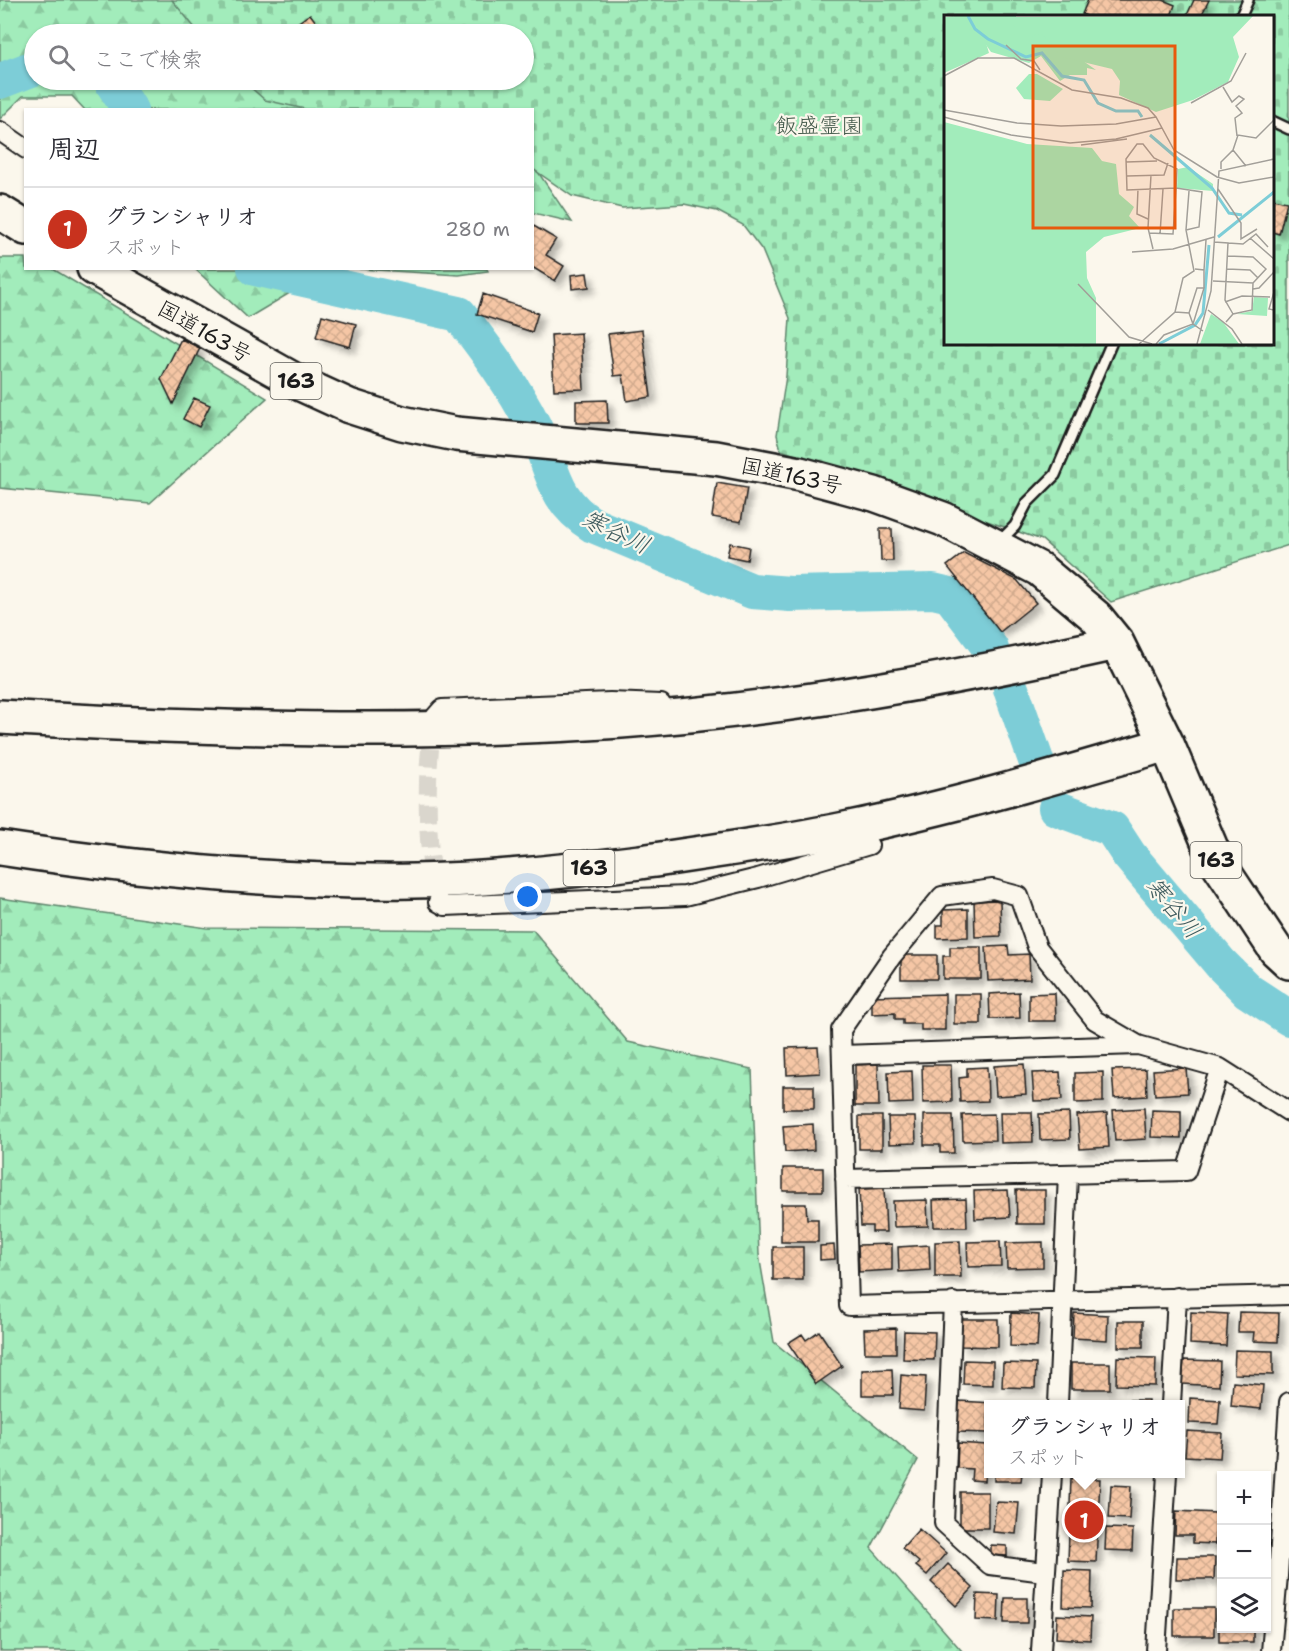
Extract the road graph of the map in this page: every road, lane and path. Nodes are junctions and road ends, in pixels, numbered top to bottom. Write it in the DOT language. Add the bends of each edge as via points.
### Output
graph roads {
  1 [pos="1248,0"];
  2 [pos="1241,15"];
  3 [pos="1274,123"];
  4 [pos="1289,129"];
  5 [pos="0,131"];
  6 [pos="24,147"];
  7 [pos="0,212"];
  8 [pos="24,227"];
  9 [pos="98,270"];
  10 [pos="1111,345"];
  11 [pos="996,545"];
  12 [pos="1117,643"];
  13 [pos="749,708"];
  14 [pos="0,717"];
  15 [pos="435,717"];
  16 [pos="1167,744"];
  17 [pos="869,845"];
  18 [pos="748,847"];
  19 [pos="0,848"];
  20 [pos="758,878"];
  21 [pos="438,902"];
  22 [pos="1289,962"];
  23 [pos="1138,1045"];
  24 [pos="842,1055"];
  25 [pos="1220,1068"];
  26 [pos="1289,1112"];
  27 [pos="1068,1174"];
  28 [pos="845,1179"];
  29 [pos="1289,1295"];
  30 [pos="1177,1298"];
  31 [pos="1062,1299"];
  32 [pos="953,1302"];
  33 [pos="1058,1400"];
  34 [pos="1171,1400"];
  35 [pos="1289,1402"];
  36 [pos="1052,1478"];
  37 [pos="1167,1478"];
  38 [pos="1044,1572"];
  39 [pos="1041,1651"];
  40 [pos="1156,1651"];
  41 [pos="1271,1651"];
  1 -- 2 [label="lane"];
  3 -- 4 [label="lane"];
  5 -- 6 [label="street"];
  7 -- 8 [label="highway"];
  9 -- 11 [label="highway, 国道163号 / 163" via="302,384 349,406 402,423 517,441 716,458 800,474 874,494 943,519"];
  10 -- 11 [label="lane" via="1055,475 1027,503 1015,526"];
  11 -- 12 [label="highway, 国道163号 / 163" via="1039,569 1070,594"];
  12 -- 13 [label="highway" via="990,671"];
  12 -- 16 [label="highway, 国道163号 / 163"];
  13 -- 14 [label="highway" via="623,720 370,731"];
  13 -- 15 [label="street" via="610,702 442,710"];
  16 -- 18 [label="highway, 163" via="952,805"];
  16 -- 22 [label="highway, 国道163号 / 163" via="1216,860 1276,950"];
  17 -- 20 [label="street"];
  18 -- 19 [label="highway, 163" via="531,874 417,881 242,876"];
  18 -- 20 [label="street"];
  20 -- 21 [label="street" via="685,896 445,906"];
  23 -- 24 [label="street"];
  23 -- 24 [label="street" via="1095,1020 1037,947 1019,896 993,889 942,896 891,956 841,1030"];
  23 -- 25 [label="street"];
  24 -- 28 [label="street"];
  25 -- 26 [label="street"];
  25 -- 27 [label="street" via="1186,1171"];
  27 -- 28 [label="street"];
  27 -- 31 [label="street"];
  28 -- 32 [label="street" via="849,1306"];
  29 -- 30 [label="street"];
  30 -- 31 [label="street"];
  30 -- 34 [label="street"];
  31 -- 32 [label="street"];
  31 -- 33 [label="street"];
  32 -- 38 [label="street" via="944,1523 990,1565"];
  35 -- 41 [label="street"];
  36 -- 38 [label="street"];
  37 -- 40 [label="street"];
  38 -- 39 [label="street"];
}
